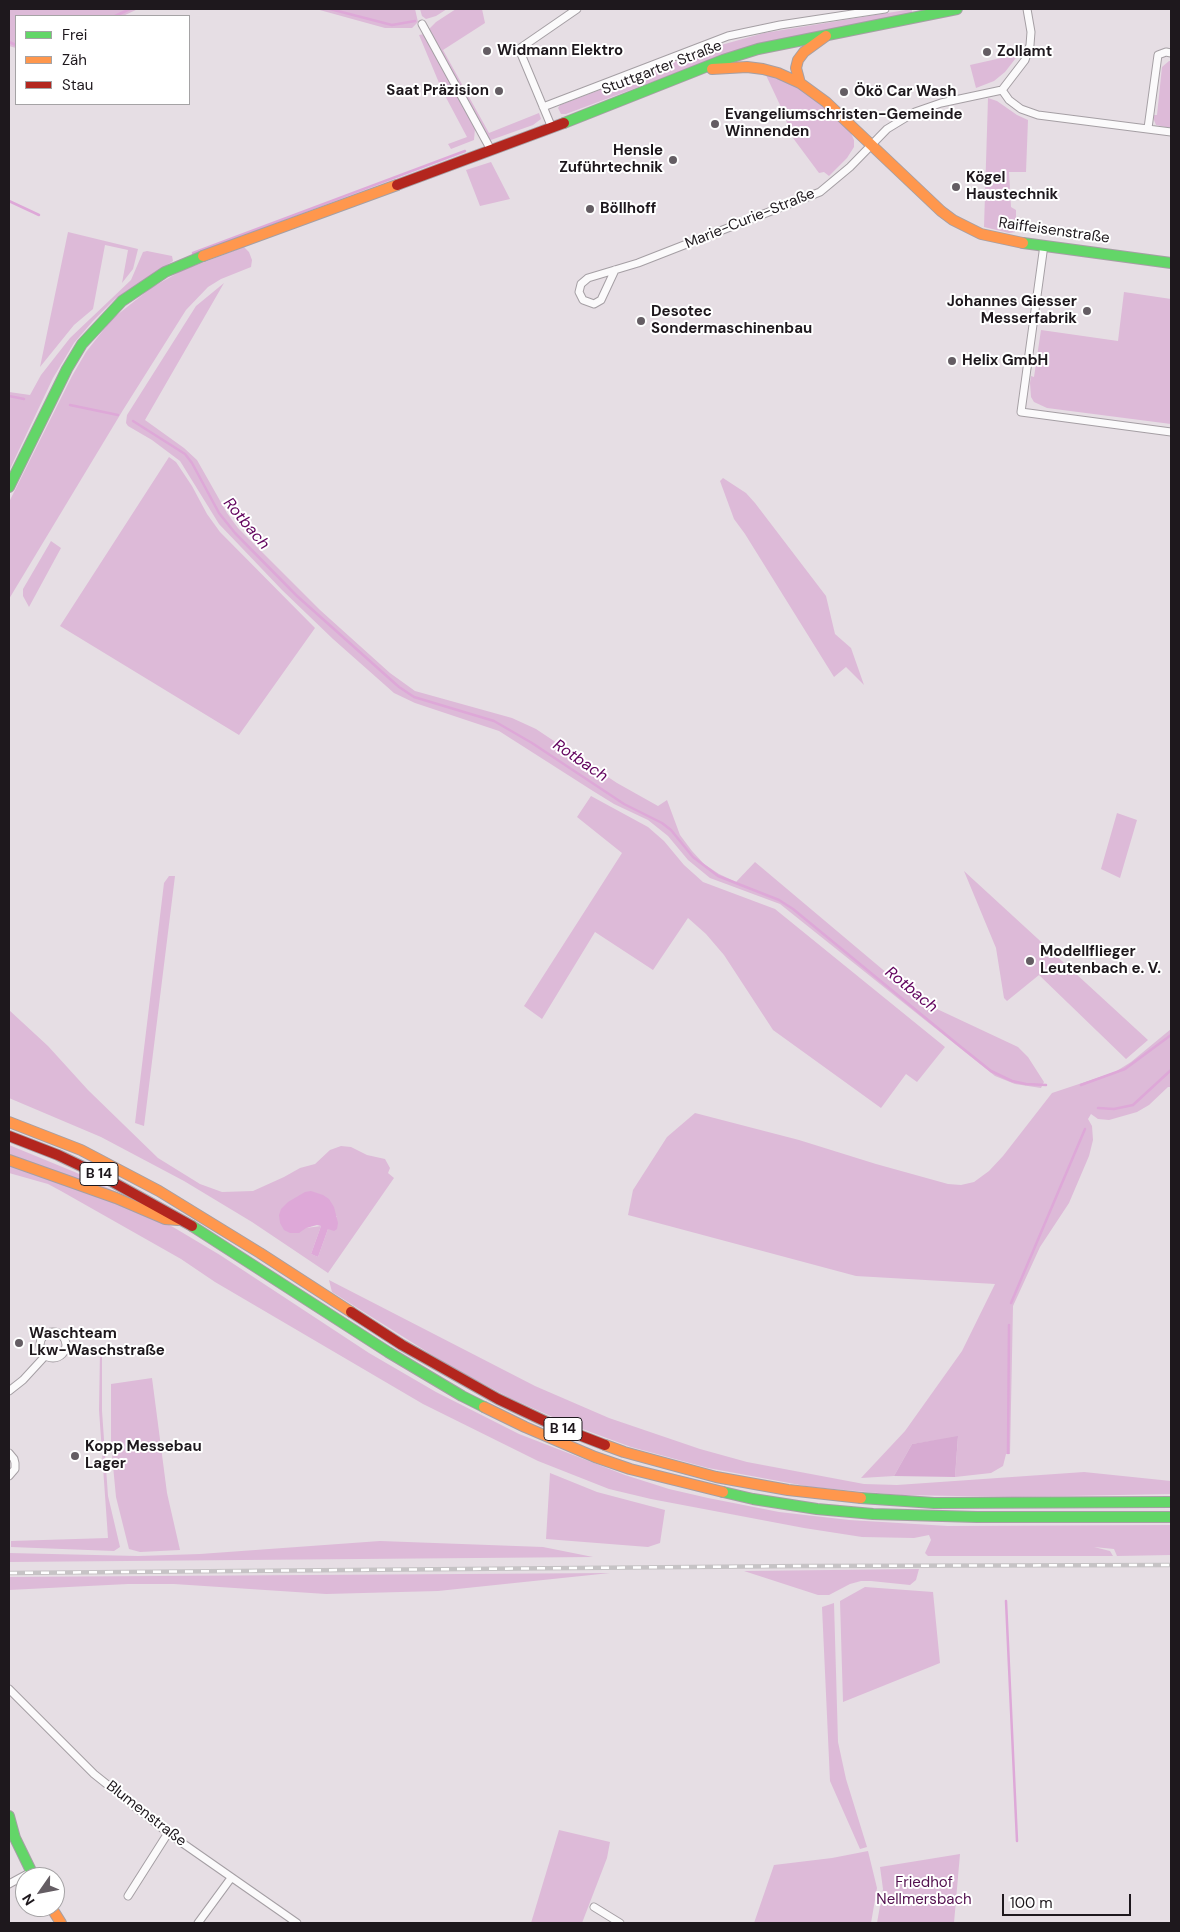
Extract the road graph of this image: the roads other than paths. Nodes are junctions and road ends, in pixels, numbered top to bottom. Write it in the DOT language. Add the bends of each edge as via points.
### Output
graph roads {
  1 [pos="577,9"];
  2 [pos="885,9"];
  3 [pos="957,9"];
  4 [pos="1027,9"];
  5 [pos="877,10"];
  6 [pos="422,24"];
  7 [pos="829,34"];
  8 [pos="1171,53"];
  9 [pos="692,72"];
  10 [pos="800,83"];
  11 [pos="1002,90"];
  12 [pos="543,107"];
  13 [pos="552,128"];
  14 [pos="1148,128"];
  15 [pos="1171,132"];
  16 [pos="871,144"];
  17 [pos="491,150"];
  18 [pos="1044,245"];
  19 [pos="1171,263"];
  20 [pos="615,270"];
  21 [pos="1171,432"];
  22 [pos="9,487"];
  23 [pos="9,1122"];
  24 [pos="9,1136"];
  25 [pos="9,1160"];
  26 [pos="184,1220"];
  27 [pos="46,1355"];
  28 [pos="9,1391"];
  29 [pos="9,1453"];
  30 [pos="9,1476"];
  31 [pos="1171,1502"];
  32 [pos="1171,1517"];
  33 [pos="9,1689"];
  34 [pos="9,1816"];
  35 [pos="168,1833"];
  36 [pos="29,1867"];
  37 [pos="231,1878"];
  38 [pos="128,1896"];
  39 [pos="594,1908"];
  40 [pos="285,1920"];
  41 [pos="610,1920"];
  42 [pos="198,1923"];
  43 [pos="297,1923"];
  44 [pos="620,1923"];
  1 -- 12 [label="street" via="520,49"];
  2 -- 5 [label="street"];
  3 -- 7 [label="main road, Stuttgarter Straße"];
  4 -- 11 [label="street" via="1030,45 1025,60"];
  5 -- 12 [label="street" via="728,36"];
  6 -- 17 [label="street"];
  7 -- 9 [label="main road, Stuttgarter Straße" via="758,49"];
  7 -- 10 [label="main road" via="798,60 796,68"];
  8 -- 14 [label="street" via="1158,55"];
  9 -- 10 [label="main road, Raiffeisenstraße" via="747,67 778,73"];
  9 -- 13 [label="main road, Stuttgarter Straße"];
  10 -- 16 [label="main road, Raiffeisenstraße" via="826,102"];
  11 -- 14 [label="street" via="1021,109 1038,115"];
  11 -- 16 [label="street, Marie-Curie-Straße" via="915,112 887,129"];
  12 -- 13 [label="street"];
  13 -- 17 [label="main road, Stuttgarter Straße"];
  14 -- 15 [label="street"];
  16 -- 18 [label="main road, Raiffeisenstraße" via="953,220 994,238"];
  16 -- 20 [label="street, Marie-Curie-Straße" via="820,192"];
  17 -- 22 [label="main road, Stuttgarter Straße" via="184,263 134,292 82,344"];
  18 -- 19 [label="main road, Raiffeisenstraße"];
  18 -- 21 [label="street" via="1021,412"];
  20 -- 20 [label="street, Marie-Curie-Straße" via="584,281 579,292 583,300 590,304 601,300"];
  23 -- 31 [label="main road, B 14" via="81,1150 168,1196 402,1345 475,1387 553,1424 624,1452 716,1477 852,1497 934,1503"];
  24 -- 26 [label="main road, B 14" via="100,1174"];
  25 -- 26 [label="main road" via="165,1219"];
  26 -- 32 [label="main road, B 14" via="462,1396 533,1431 630,1469 753,1499 873,1514"];
  27 -- 28 [label="street"];
  29 -- 30 [label="street" via="14,1459 15,1469"];
  33 -- 35 [label="street, Blumenstraße" via="94,1774"];
  34 -- 36 [label="main road"];
  35 -- 37 [label="street, Blumenstraße"];
  35 -- 38 [label="street"];
  37 -- 40 [label="street, Blumenstraße"];
  37 -- 42 [label="street"];
  39 -- 41 [label="street"];
  40 -- 43 [label="street, Blumenstraße"];
  41 -- 44 [label="street"];
}
